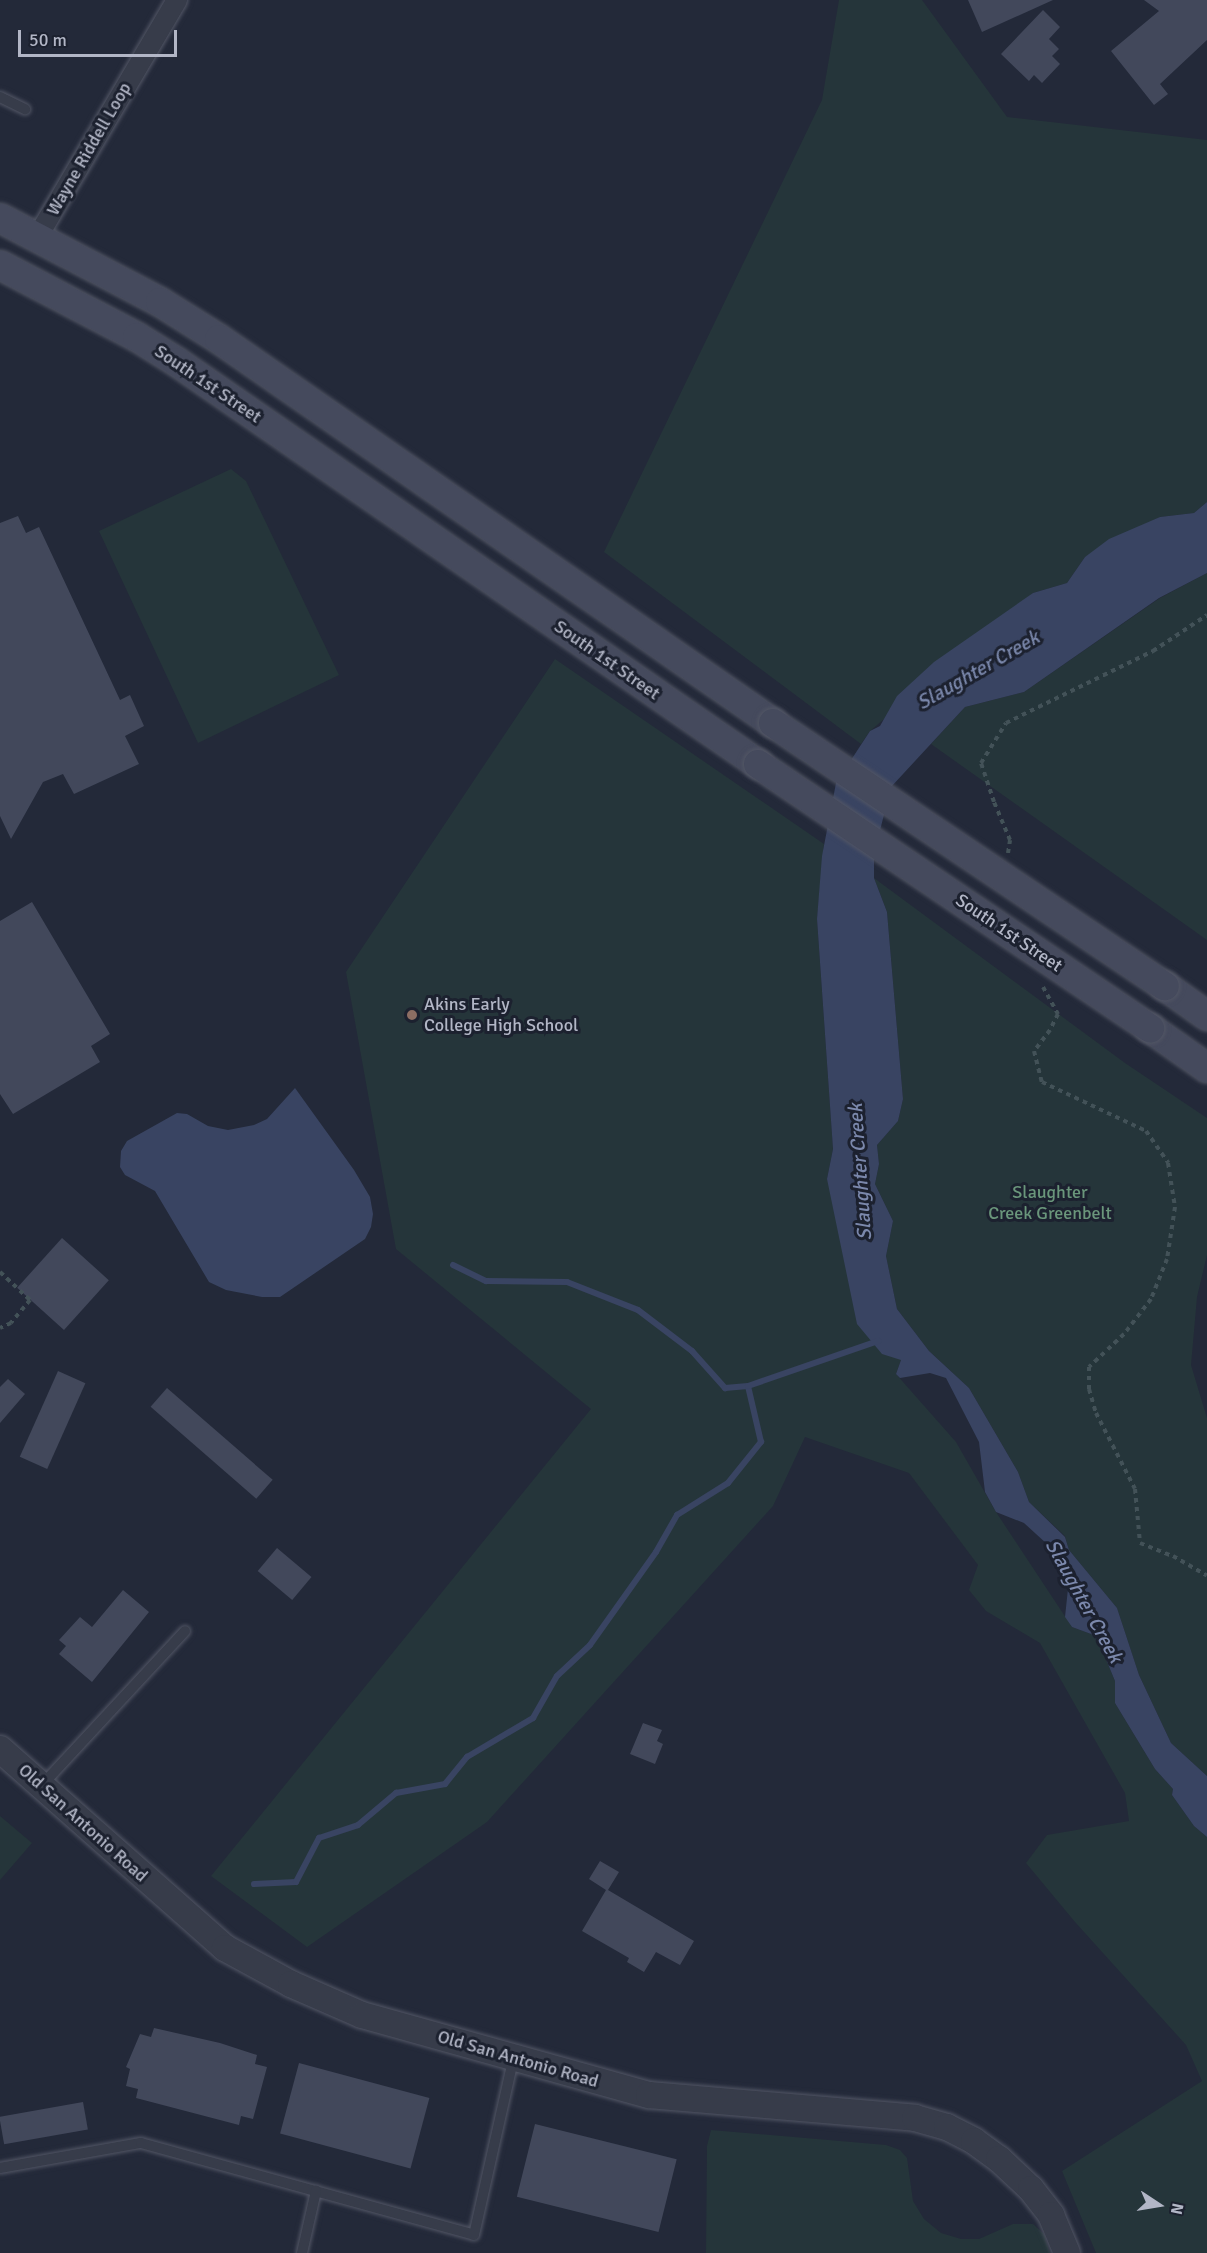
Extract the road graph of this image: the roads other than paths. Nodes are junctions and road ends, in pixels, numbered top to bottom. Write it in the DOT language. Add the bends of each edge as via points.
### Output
graph roads {
  1 [pos="177,0"];
  2 [pos="0,97"];
  3 [pos="25,109"];
  4 [pos="0,218"];
  5 [pos="38,236"];
  6 [pos="0,265"];
  7 [pos="1207,1016"];
  8 [pos="1207,1068"];
  9 [pos="185,1631"];
  10 [pos="0,1749"];
  11 [pos="42,1785"];
  12 [pos="514,2056"];
  13 [pos="0,2168"];
  14 [pos="316,2191"];
  15 [pos="302,2253"];
  16 [pos="1067,2253"];
  1 -- 5 [label="street, Wayne Riddell Loop"];
  2 -- 3 [label="lane"];
  4 -- 5 [label="main road"];
  5 -- 7 [label="main road, bridge" via="219,339 773,723"];
  6 -- 8 [label="main road, South 1st Street, bridge" via="177,362 758,764"];
  9 -- 11 [label="lane"];
  10 -- 11 [label="street, Old San Antonio Road"];
  11 -- 12 [label="street, Old San Antonio Road" via="225,1948 291,1984 362,2015"];
  12 -- 14 [label="lane" via="474,2235"];
  12 -- 16 [label="street, Old San Antonio Road" via="649,2095 915,2118 947,2127 999,2159 1031,2188 1051,2215"];
  13 -- 14 [label="lane" via="141,2143"];
  14 -- 15 [label="lane"];
}
